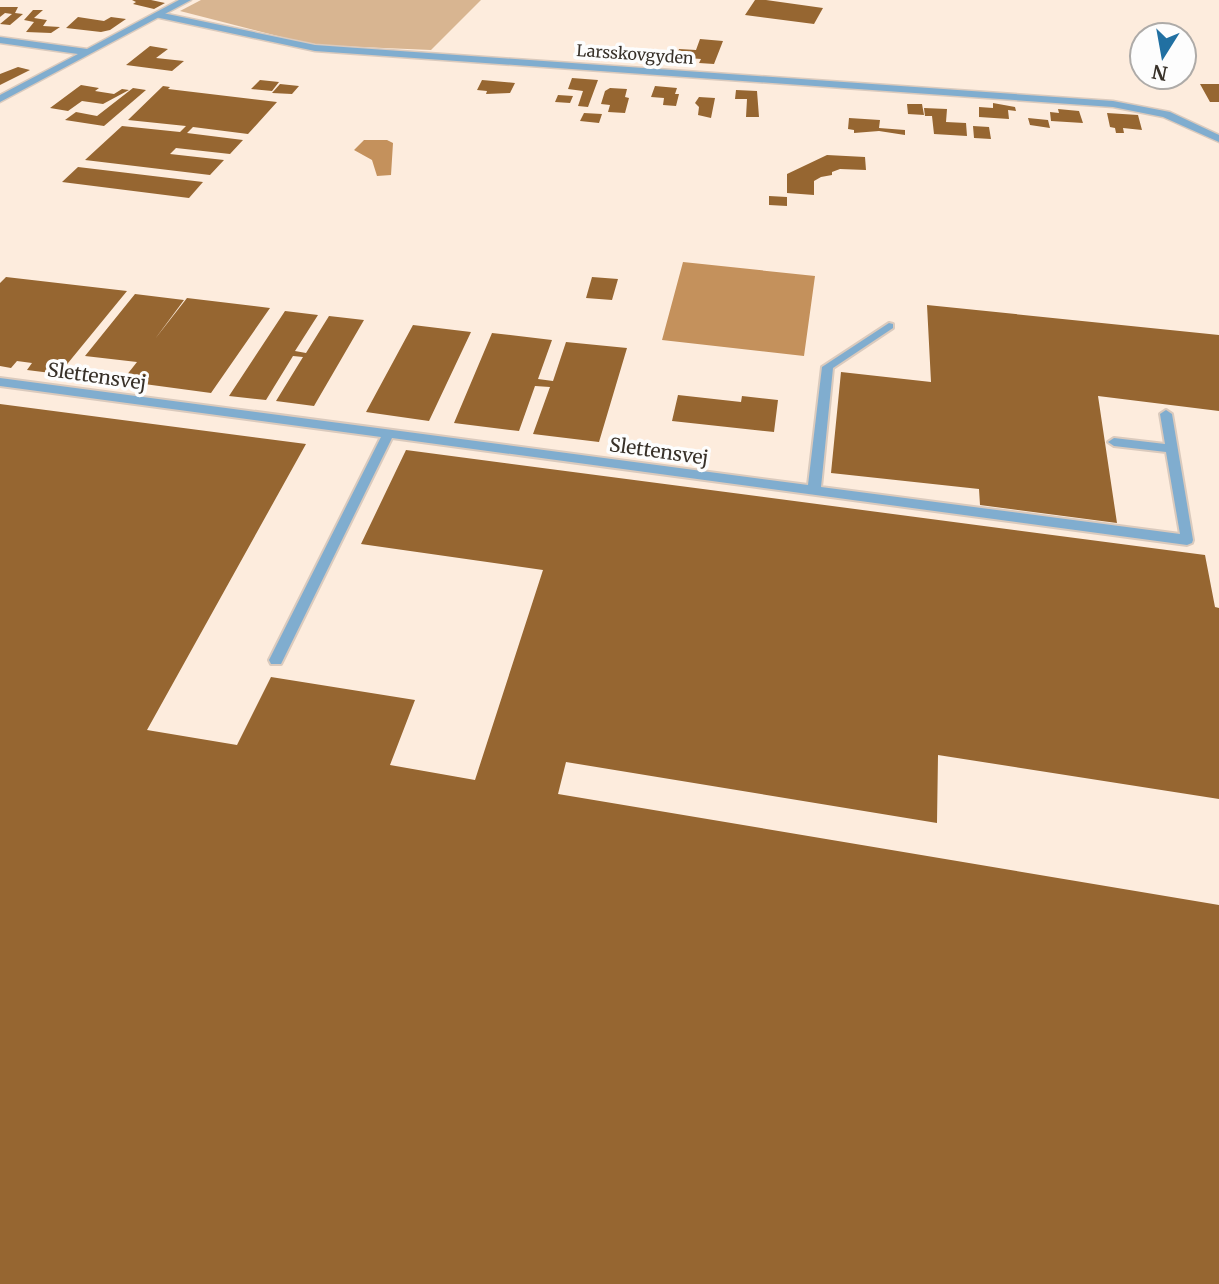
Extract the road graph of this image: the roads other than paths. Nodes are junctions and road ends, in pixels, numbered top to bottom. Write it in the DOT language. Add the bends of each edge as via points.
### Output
graph roads {
  1 [pos="186,0"];
  2 [pos="158,15"];
  3 [pos="0,40"];
  4 [pos="88,52"];
  5 [pos="0,99"];
  6 [pos="1219,139"];
  7 [pos="889,326"];
  8 [pos="0,382"];
  9 [pos="1166,414"];
  10 [pos="388,434"];
  11 [pos="1114,442"];
  12 [pos="1172,449"];
  13 [pos="814,491"];
  14 [pos="276,660"];
  1 -- 2 [label="street"];
  2 -- 4 [label="street"];
  2 -- 6 [label="street, Larsskovgyden" via="315,48 1113,104 1166,114"];
  3 -- 4 [label="street"];
  4 -- 5 [label="street"];
  7 -- 13 [label="lane" via="828,367"];
  8 -- 10 [label="lane, Slettensvej"];
  9 -- 12 [label="lane, Slettensvej"];
  10 -- 13 [label="lane, Slettensvej"];
  10 -- 14 [label="lane"];
  11 -- 12 [label="lane"];
  12 -- 13 [label="lane, Slettensvej" via="1187,540"];
}
